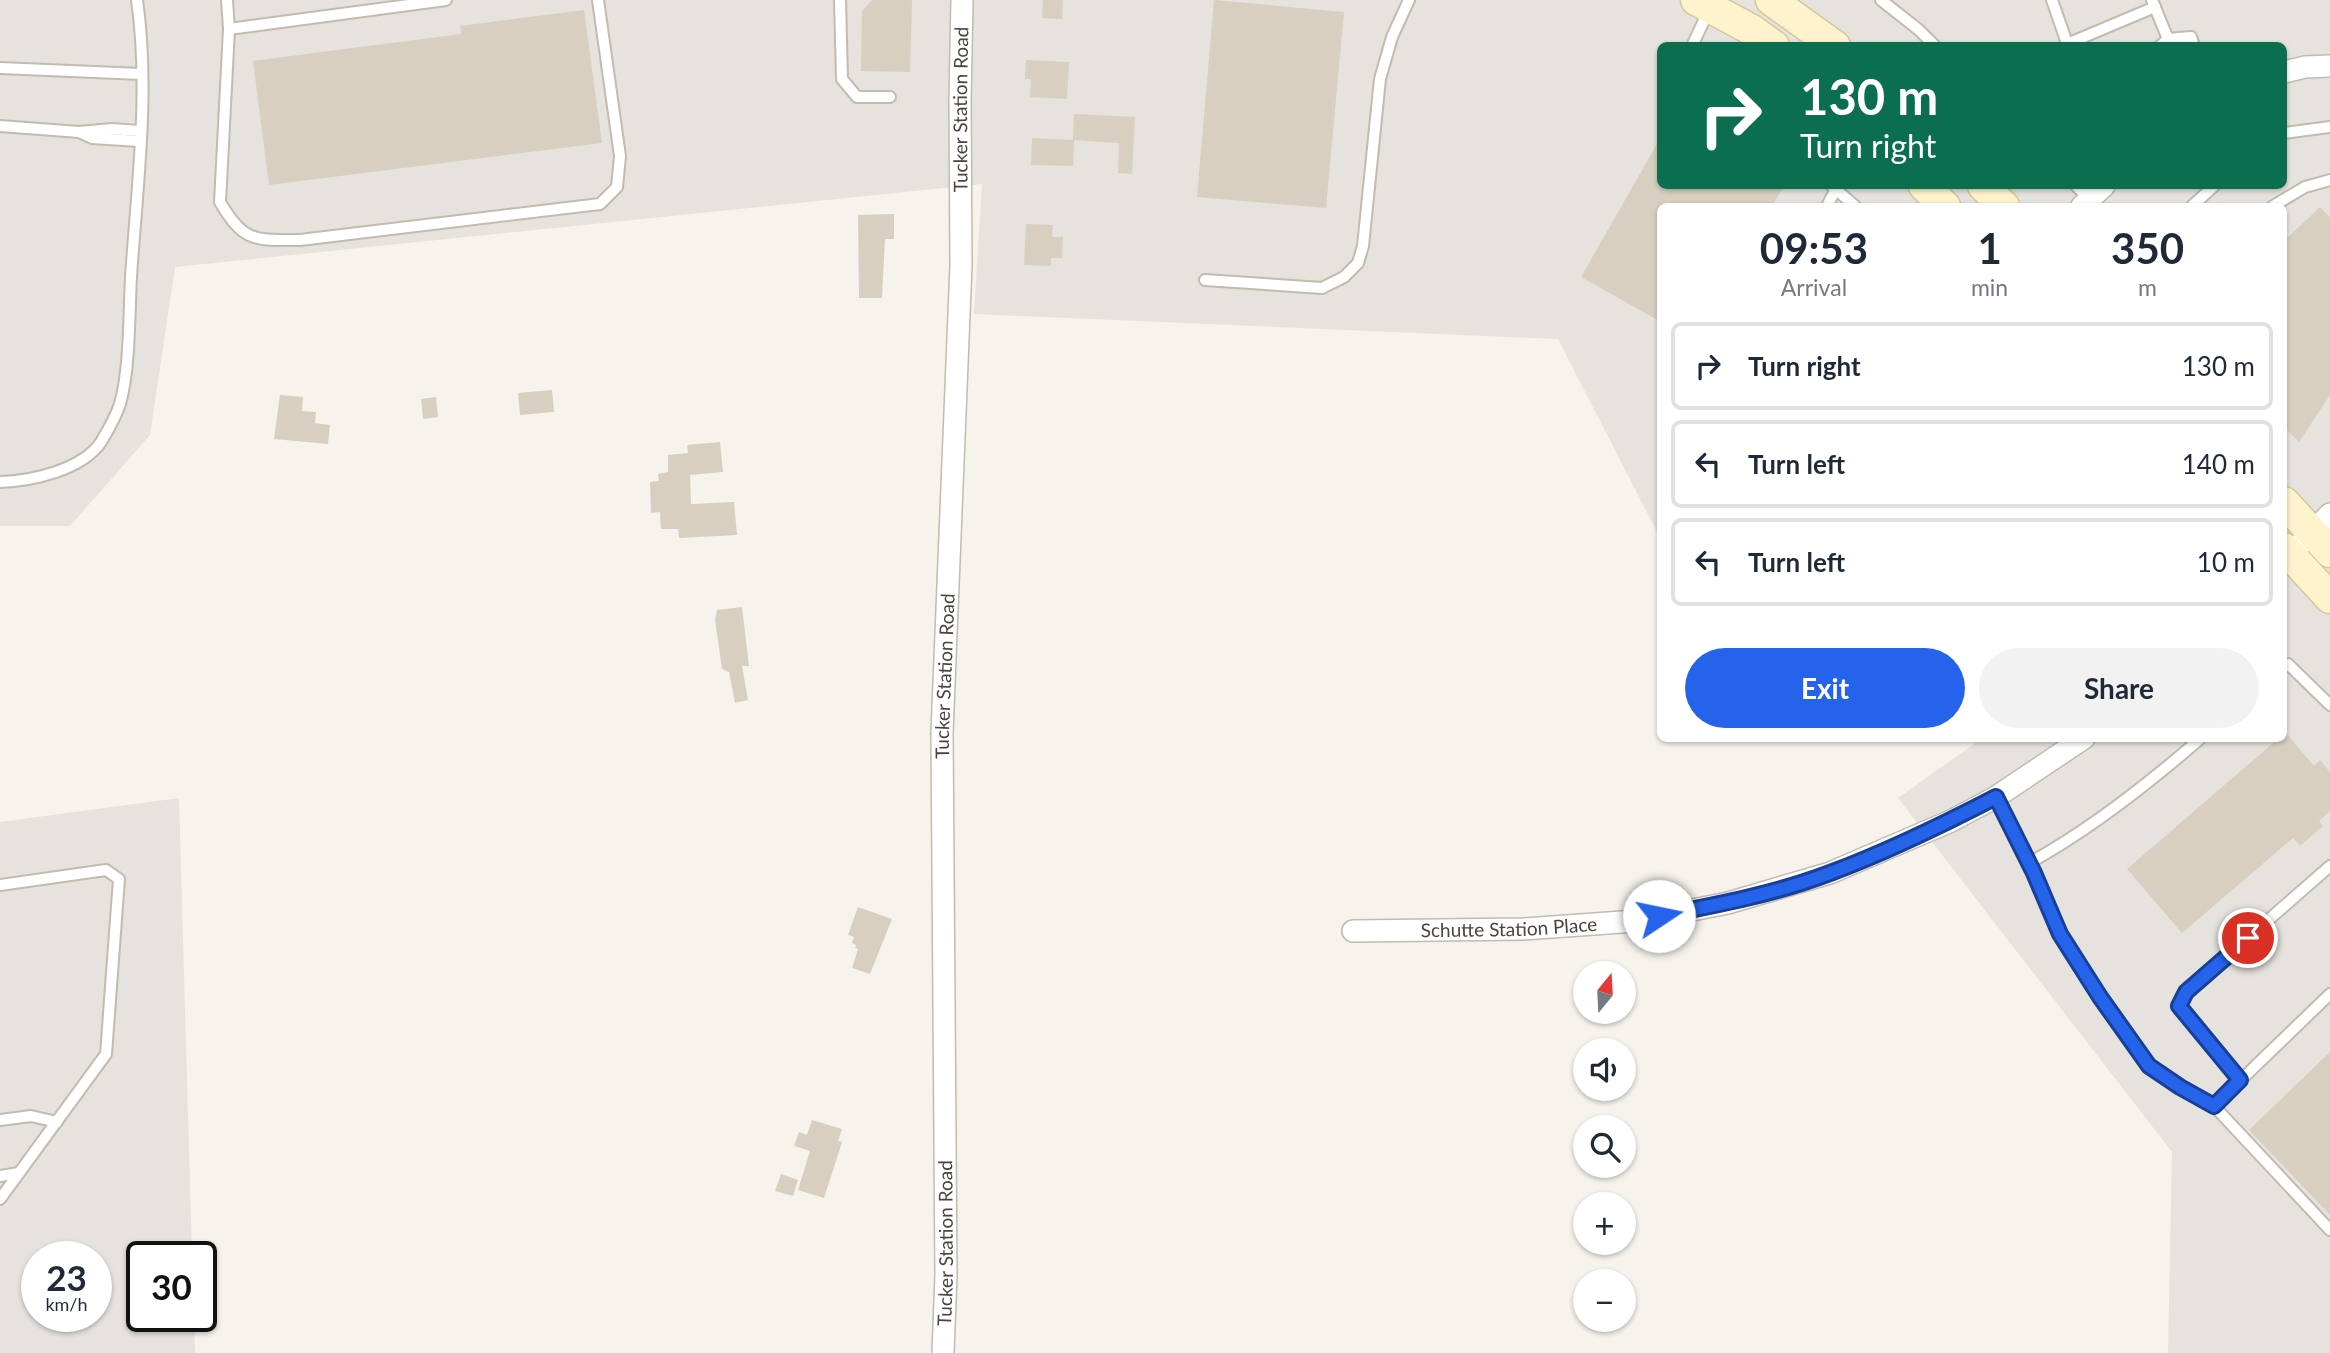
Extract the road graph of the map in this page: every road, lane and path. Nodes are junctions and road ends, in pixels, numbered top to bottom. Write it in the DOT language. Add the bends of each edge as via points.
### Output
graph roads {
  1 [pos="137,0"];
  2 [pos="227,0"];
  3 [pos="446,0"];
  4 [pos="598,0"];
  5 [pos="840,0"];
  6 [pos="962,0"];
  7 [pos="1409,0"];
  8 [pos="1771,0"];
  9 [pos="1881,0"];
  10 [pos="2052,0"];
  11 [pos="1703,4"];
  12 [pos="2154,4"];
  13 [pos="229,29"];
  14 [pos="1693,42"];
  15 [pos="1767,42"];
  16 [pos="1829,42"];
  17 [pos="1931,42"];
  18 [pos="2067,42"];
  19 [pos="2074,42"];
  20 [pos="2164,42"];
  21 [pos="2193,42"];
  22 [pos="2330,66"];
  23 [pos="0,68"];
  24 [pos="2287,71"];
  25 [pos="141,74"];
  26 [pos="890,97"];
  27 [pos="0,126"];
  28 [pos="2330,127"];
  29 [pos="2287,132"];
  30 [pos="140,136"];
  31 [pos="2330,180"];
  32 [pos="1836,189"];
  33 [pos="1927,189"];
  34 [pos="1986,189"];
  35 [pos="2211,189"];
  36 [pos="1852,203"];
  37 [pos="1942,203"];
  38 [pos="2001,203"];
  39 [pos="2195,203"];
  40 [pos="2278,203"];
  41 [pos="1205,280"];
  42 [pos="0,482"];
  43 [pos="2287,504"];
  44 [pos="2324,533"];
  45 [pos="2287,554"];
  46 [pos="2287,556"];
  47 [pos="2330,598"];
  48 [pos="2287,665"];
  49 [pos="2330,705"];
  50 [pos="2078,742"];
  51 [pos="2197,742"];
  52 [pos="1996,797"];
  53 [pos="2029,863"];
  54 [pos="2330,866"];
  55 [pos="0,885"];
  56 [pos="1353,931"];
  57 [pos="2330,993"];
  58 [pos="2240,1080"];
  59 [pos="2214,1106"];
  60 [pos="0,1120"];
  61 [pos="57,1122"];
  62 [pos="19,1173"];
  63 [pos="0,1176"];
  64 [pos="0,1199"];
  65 [pos="2330,1230"];
  66 [pos="943,1353"];
  1 -- 25 [label="lane"];
  2 -- 13 [label="lane"];
  3 -- 13 [label="lane"];
  4 -- 13 [label="lane" via="620,156 617,187 600,204 300,240 248,236 220,202"];
  5 -- 26 [label="lane" via="842,79 858,97"];
  6 -- 66 [label="street, Tucker Station Road" via="961,265 942,733"];
  7 -- 41 [label="lane" via="1380,79 1358,263 1344,278 1322,288"];
  8 -- 16 [label="street"];
  9 -- 17 [label="lane"];
  10 -- 18 [label="lane"];
  11 -- 14 [label="lane"];
  11 -- 15 [label="street"];
  12 -- 19 [label="lane"];
  12 -- 20 [label="lane"];
  20 -- 21 [label="lane" via="2191,37"];
  22 -- 24 [label="street"];
  23 -- 25 [label="lane"];
  25 -- 30 [label="lane"];
  27 -- 30 [label="lane" via="79,132 112,129"];
  28 -- 29 [label="lane"];
  30 -- 42 [label="lane" via="120,405 100,444 78,464 26,480"];
  31 -- 40 [label="lane" via="2305,187"];
  32 -- 36 [label="lane"];
  33 -- 37 [label="street"];
  34 -- 38 [label="street"];
  35 -- 39 [label="lane"];
  43 -- 44 [label="street"];
  44 -- 45 [label="street"];
  46 -- 47 [label="street"];
  48 -- 49 [label="lane"];
  50 -- 52 [label="street, Schutte Station Place"];
  51 -- 53 [label="lane" via="2062,845"];
  52 -- 53 [label="lane"];
  52 -- 56 [label="street, Schutte Station Place" via="1829,873 1728,903 1636,920 1522,929"];
  53 -- 59 [label="lane" via="2060,934 2149,1066"];
  54 -- 58 [label="lane" via="2186,992 2179,1006"];
  55 -- 61 [label="lane" via="106,870 119,879 106,1054"];
  57 -- 58 [label="lane"];
  58 -- 59 [label="lane"];
  59 -- 65 [label="lane"];
  60 -- 61 [label="lane" via="30,1116"];
  61 -- 62 [label="lane"];
  62 -- 63 [label="lane"];
  62 -- 64 [label="lane"];
}
